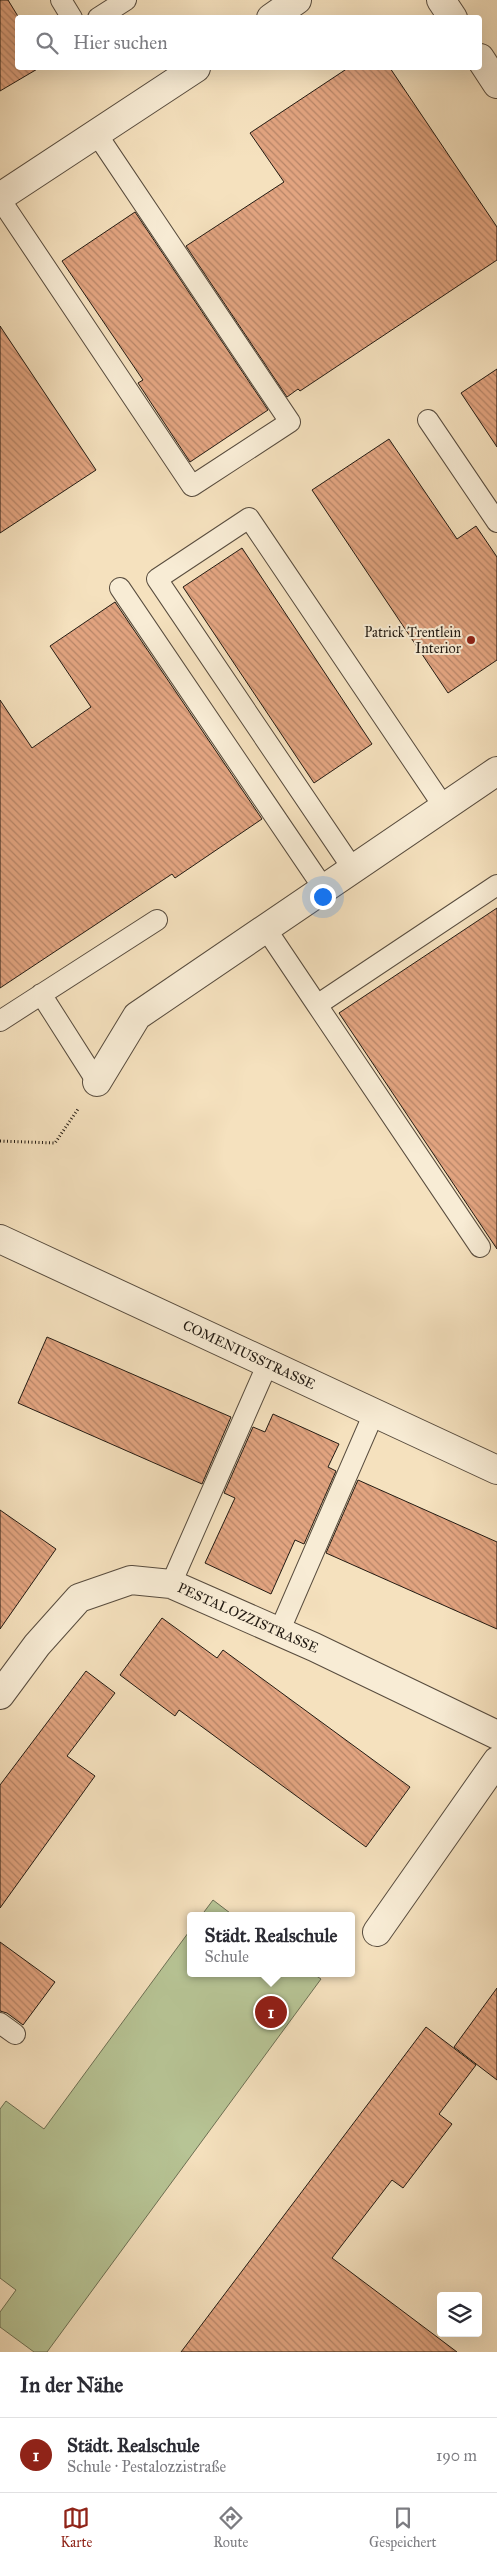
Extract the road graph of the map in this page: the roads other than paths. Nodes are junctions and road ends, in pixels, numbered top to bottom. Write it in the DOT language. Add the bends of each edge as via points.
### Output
graph roads {
  1 [pos="61,0"];
  2 [pos="126,0"];
  3 [pos="297,0"];
  4 [pos="441,0"];
  5 [pos="70,15"];
  6 [pos="103,15"];
  7 [pos="275,15"];
  8 [pos="451,15"];
  9 [pos="482,61"];
  10 [pos="193,70"];
  11 [pos="497,84"];
  12 [pos="96,133"];
  13 [pos="0,198"];
  14 [pos="428,420"];
  15 [pos="497,522"];
  16 [pos="120,588"];
  17 [pos="497,771"];
  18 [pos="444,807"];
  19 [pos="353,869"];
  20 [pos="497,885"];
  21 [pos="324,889"];
  22 [pos="157,920"];
  23 [pos="266,929"];
  24 [pos="41,994"];
  25 [pos="317,1005"];
  26 [pos="0,1021"];
  27 [pos="97,1082"];
  28 [pos="0,1240"];
  29 [pos="480,1248"];
  30 [pos="268,1364"];
  31 [pos="374,1413"];
  32 [pos="497,1470"];
  33 [pos="171,1584"];
  34 [pos="280,1632"];
  35 [pos="0,1695"];
  36 [pos="497,1735"];
  37 [pos="497,1761"];
  38 [pos="377,1932"];
  1 -- 5 [label="lane"];
  2 -- 6 [label="lane"];
  3 -- 7 [label="street"];
  4 -- 8 [label="street"];
  9 -- 11 [label="street"];
  10 -- 12 [label="street"];
  12 -- 13 [label="street"];
  12 -- 13 [label="lane" via="290,422 192,486"];
  14 -- 15 [label="lane"];
  16 -- 21 [label="lane"];
  17 -- 18 [label="street"];
  18 -- 19 [label="street"];
  18 -- 19 [label="lane" via="249,518 157,579"];
  19 -- 21 [label="street"];
  20 -- 25 [label="lane"];
  21 -- 23 [label="street"];
  22 -- 24 [label="lane"];
  23 -- 25 [label="lane"];
  23 -- 27 [label="street" via="137,1016"];
  24 -- 26 [label="lane"];
  24 -- 27 [label="lane"];
  25 -- 29 [label="lane"];
  28 -- 30 [label="street, COMENIUSSTRASSE"];
  30 -- 31 [label="street, COMENIUSSTRASSE"];
  30 -- 33 [label="lane"];
  31 -- 32 [label="street, COMENIUSSTRASSE"];
  31 -- 34 [label="lane"];
  33 -- 34 [label="street, PESTALOZZISTRASSE"];
  33 -- 35 [label="street, PESTALOZZISTRASSE" via="131,1580 79,1598 37,1644"];
  34 -- 36 [label="street, PESTALOZZISTRASSE"];
  37 -- 38 [label="street"];
}
